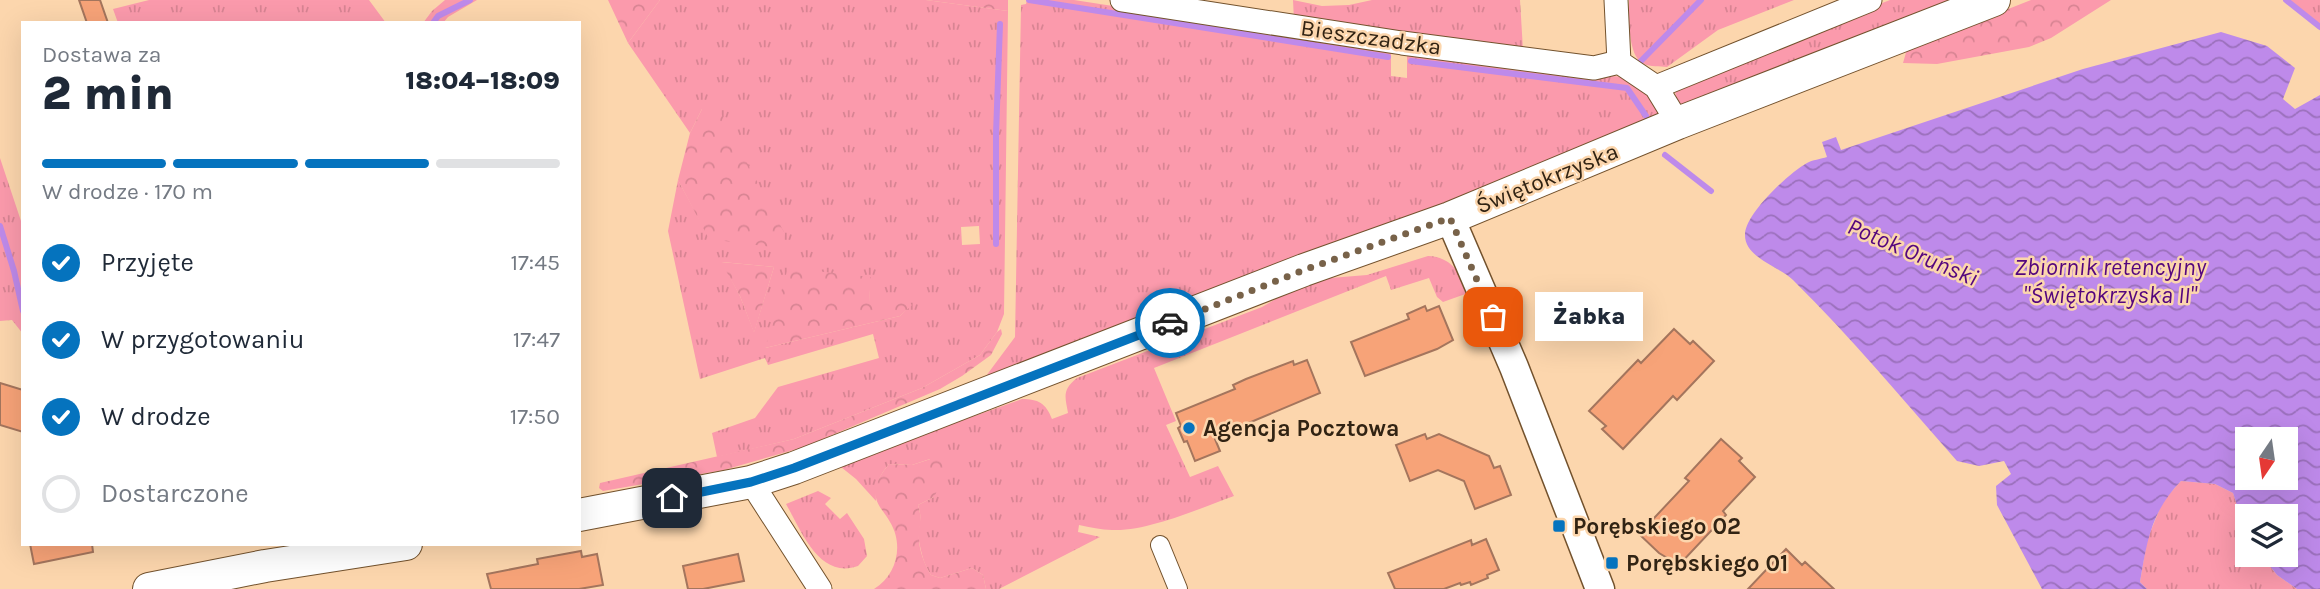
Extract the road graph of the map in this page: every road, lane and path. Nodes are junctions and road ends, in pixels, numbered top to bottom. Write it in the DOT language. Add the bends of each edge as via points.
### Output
graph roads {
  1 [pos="1122,0"];
  2 [pos="1616,0"];
  3 [pos="1870,0"];
  4 [pos="1994,0"];
  5 [pos="1619,62"];
  6 [pos="1656,87"];
  7 [pos="1678,123"];
  8 [pos="1450,218"];
  9 [pos="751,482"];
  10 [pos="581,515"];
  11 [pos="1160,545"];
  12 [pos="393,546"];
  13 [pos="149,589"];
  14 [pos="820,589"];
  15 [pos="1178,589"];
  16 [pos="1600,589"];
  1 -- 5 [label="street, Bieszczadzka" via="1594,68"];
  2 -- 5 [label="street"];
  3 -- 6 [label="street"];
  4 -- 7 [label="main road, Świętokrzyska"];
  5 -- 6 [label="street"];
  6 -- 7 [label="street"];
  7 -- 8 [label="main road, Świętokrzyska"];
  8 -- 9 [label="main road, Świętokrzyska"];
  8 -- 16 [label="street"];
  9 -- 10 [label="main road, Świętokrzyska"];
  9 -- 14 [label="street"];
  11 -- 15 [label="street"];
  12 -- 13 [label="main road"];
}
